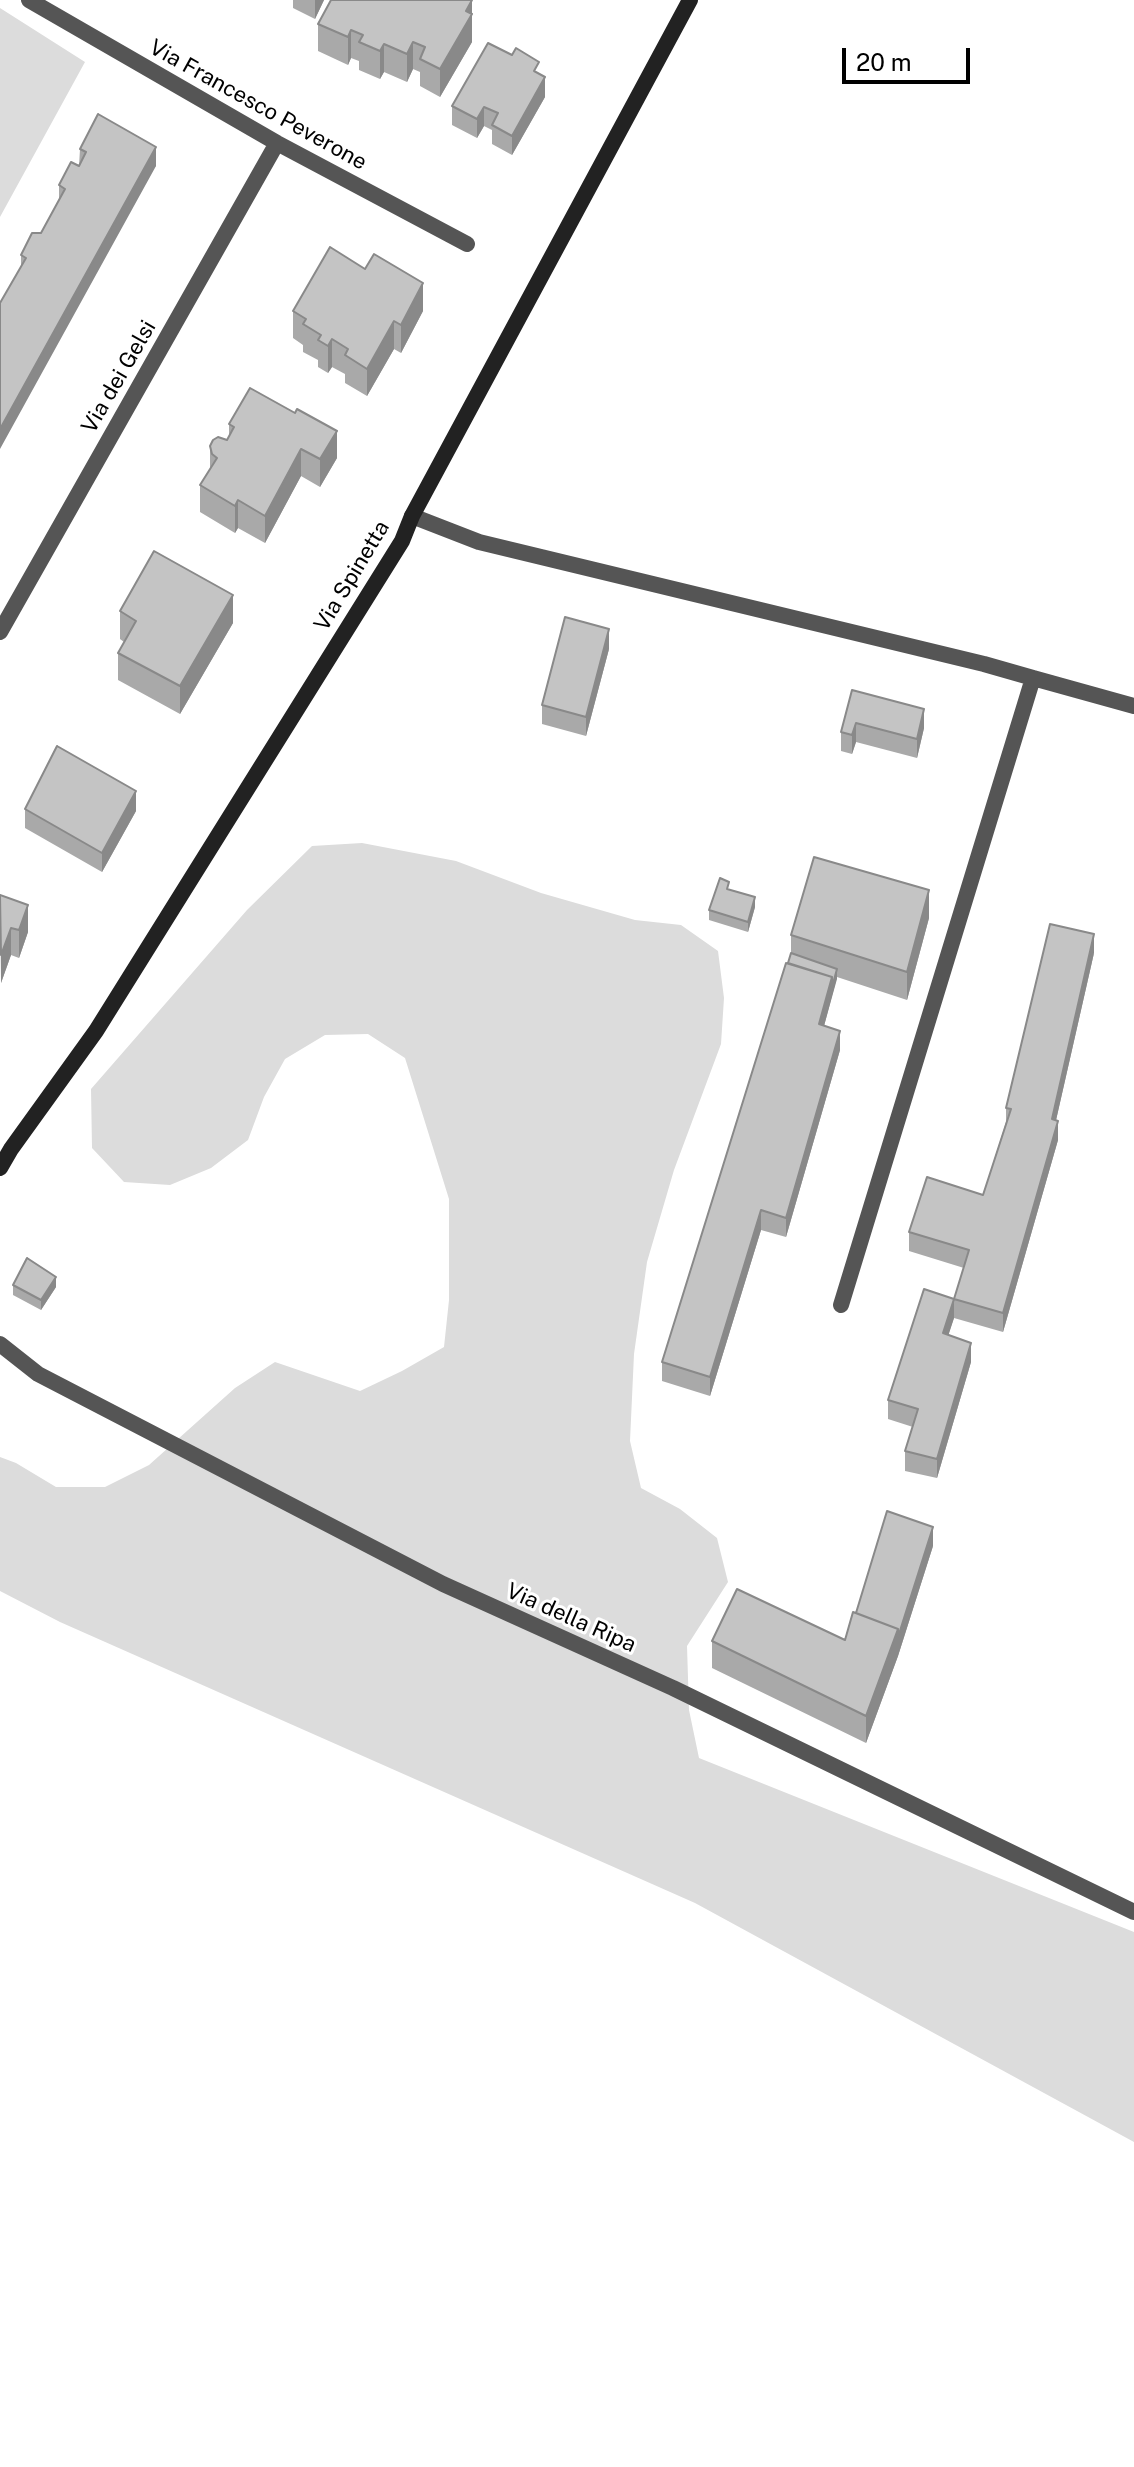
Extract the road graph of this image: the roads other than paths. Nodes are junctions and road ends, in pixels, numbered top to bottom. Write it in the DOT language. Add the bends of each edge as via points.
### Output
graph roads {
  1 [pos="29,0"];
  2 [pos="690,0"];
  3 [pos="277,143"];
  4 [pos="467,244"];
  5 [pos="412,516"];
  6 [pos="0,632"];
  7 [pos="1033,678"];
  8 [pos="1134,706"];
  9 [pos="5,1153"];
  10 [pos="0,1168"];
  11 [pos="841,1305"];
  12 [pos="0,1344"];
  13 [pos="1134,1912"];
  1 -- 3 [label="street, Via Francesco Peverone"];
  2 -- 5 [label="main road, Via Spinetta"];
  3 -- 4 [label="street, Via Francesco Peverone"];
  3 -- 6 [label="street, Via dei Gelsi"];
  5 -- 7 [label="street" via="479,542"];
  5 -- 9 [label="main road, Via Spinetta" via="402,541 105,1018"];
  7 -- 8 [label="street"];
  7 -- 11 [label="street"];
  9 -- 10 [label="main road, Via Spinetta"];
  12 -- 13 [label="street, Via della Ripa" via="38,1374 429,1577 673,1688"];
}
